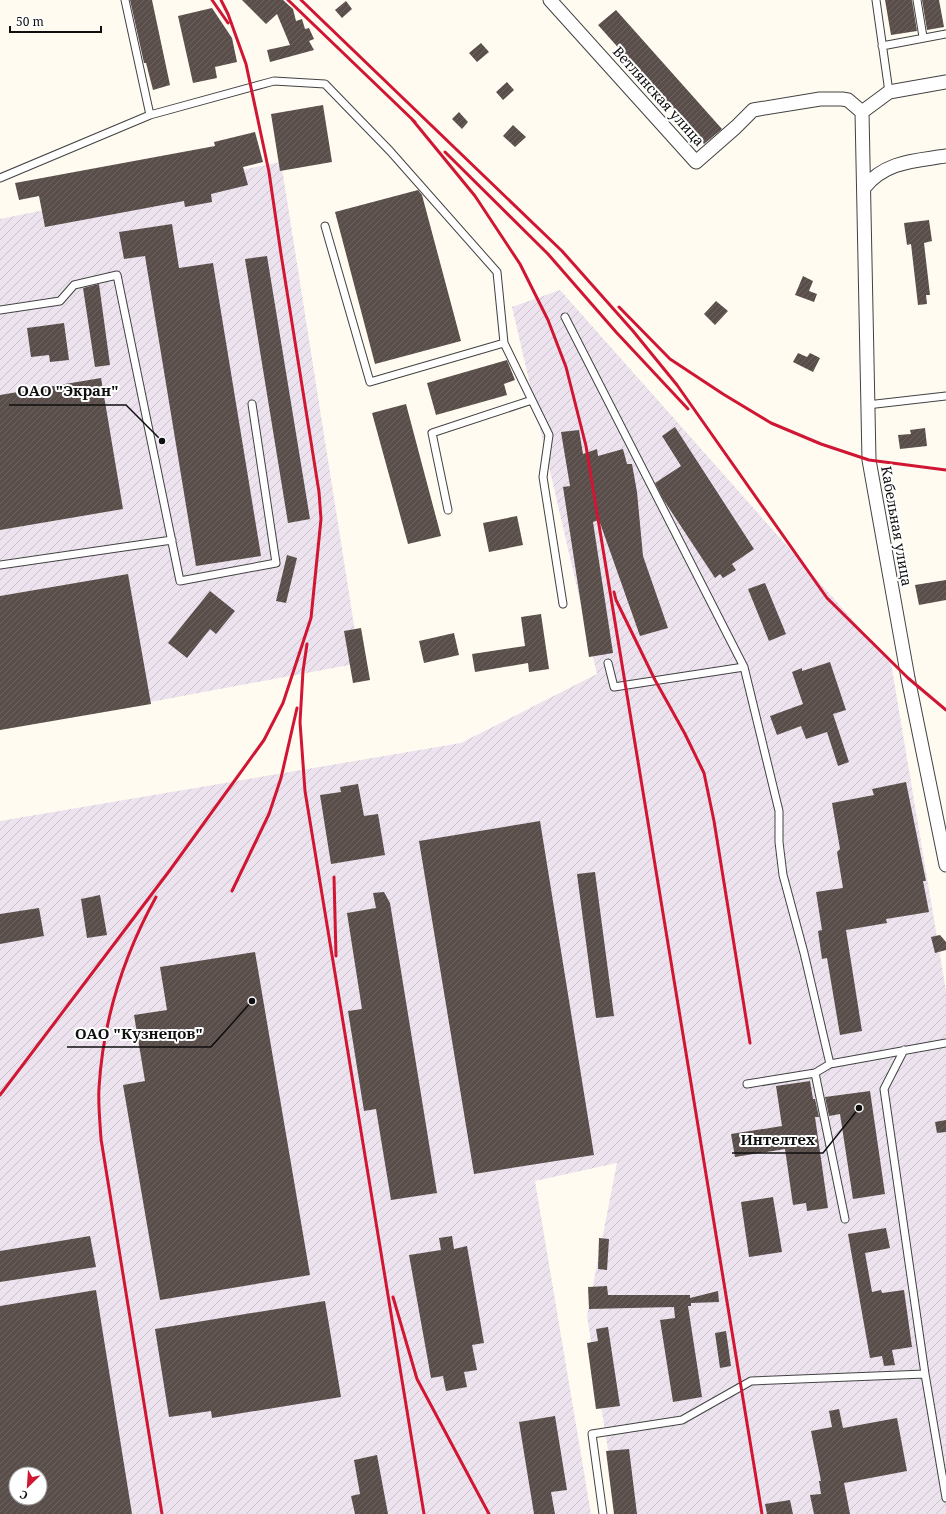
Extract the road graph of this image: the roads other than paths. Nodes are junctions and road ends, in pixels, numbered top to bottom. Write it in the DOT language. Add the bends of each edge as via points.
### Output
graph roads {
  1 [pos="125,0"];
  2 [pos="550,0"];
  3 [pos="876,0"];
  4 [pos="917,0"];
  5 [pos="946,34"];
  6 [pos="923,37"];
  7 [pos="882,46"];
  8 [pos="946,82"];
  9 [pos="890,92"];
  10 [pos="862,112"];
  11 [pos="150,115"];
  12 [pos="946,156"];
  13 [pos="0,178"];
  14 [pos="864,188"];
  15 [pos="325,226"];
  16 [pos="0,310"];
  17 [pos="566,317"];
  18 [pos="504,343"];
  19 [pos="946,396"];
  20 [pos="532,400"];
  21 [pos="252,404"];
  22 [pos="867,405"];
  23 [pos="448,510"];
  24 [pos="172,540"];
  25 [pos="0,565"];
  26 [pos="563,604"];
  27 [pos="608,663"];
  28 [pos="744,667"];
  29 [pos="942,825"];
  30 [pos="946,865"];
  31 [pos="946,1043"];
  32 [pos="904,1050"];
  33 [pos="830,1064"];
  34 [pos="815,1073"];
  35 [pos="747,1084"];
  36 [pos="845,1219"];
  37 [pos="925,1374"];
  38 [pos="946,1498"];
  39 [pos="603,1514"];
  1 -- 11 [label="lane"];
  2 -- 10 [label="street, Ветлянская улица" via="696,162 753,110 820,99 842,99 848,100"];
  3 -- 7 [label="lane"];
  4 -- 6 [label="lane"];
  5 -- 6 [label="lane"];
  6 -- 7 [label="lane"];
  7 -- 9 [label="lane"];
  8 -- 9 [label="street"];
  9 -- 10 [label="street"];
  10 -- 14 [label="street, Кабельная улица"];
  11 -- 13 [label="lane"];
  11 -- 18 [label="lane" via="274,81 325,84 390,151 497,272"];
  12 -- 14 [label="street" via="896,164 874,177"];
  14 -- 22 [label="street, Кабельная улица"];
  15 -- 18 [label="lane" via="370,382"];
  16 -- 24 [label="lane" via="60,301 74,285 117,275"];
  17 -- 28 [label="lane"];
  18 -- 20 [label="lane"];
  19 -- 22 [label="lane"];
  20 -- 23 [label="lane" via="432,433"];
  20 -- 26 [label="lane" via="549,435 543,477"];
  21 -- 24 [label="lane" via="276,563 180,581"];
  22 -- 29 [label="street, Кабельная улица" via="869,460 908,678"];
  24 -- 25 [label="lane"];
  27 -- 28 [label="lane" via="614,687"];
  28 -- 33 [label="lane" via="779,811 782,875 804,953"];
  29 -- 30 [label="street, Кабельная улица"];
  31 -- 32 [label="lane"];
  32 -- 33 [label="lane"];
  32 -- 37 [label="lane" via="884,1089"];
  33 -- 34 [label="lane"];
  34 -- 35 [label="lane"];
  34 -- 36 [label="lane"];
  37 -- 38 [label="lane"];
  37 -- 39 [label="lane" via="751,1381 682,1420 592,1434"];
}
